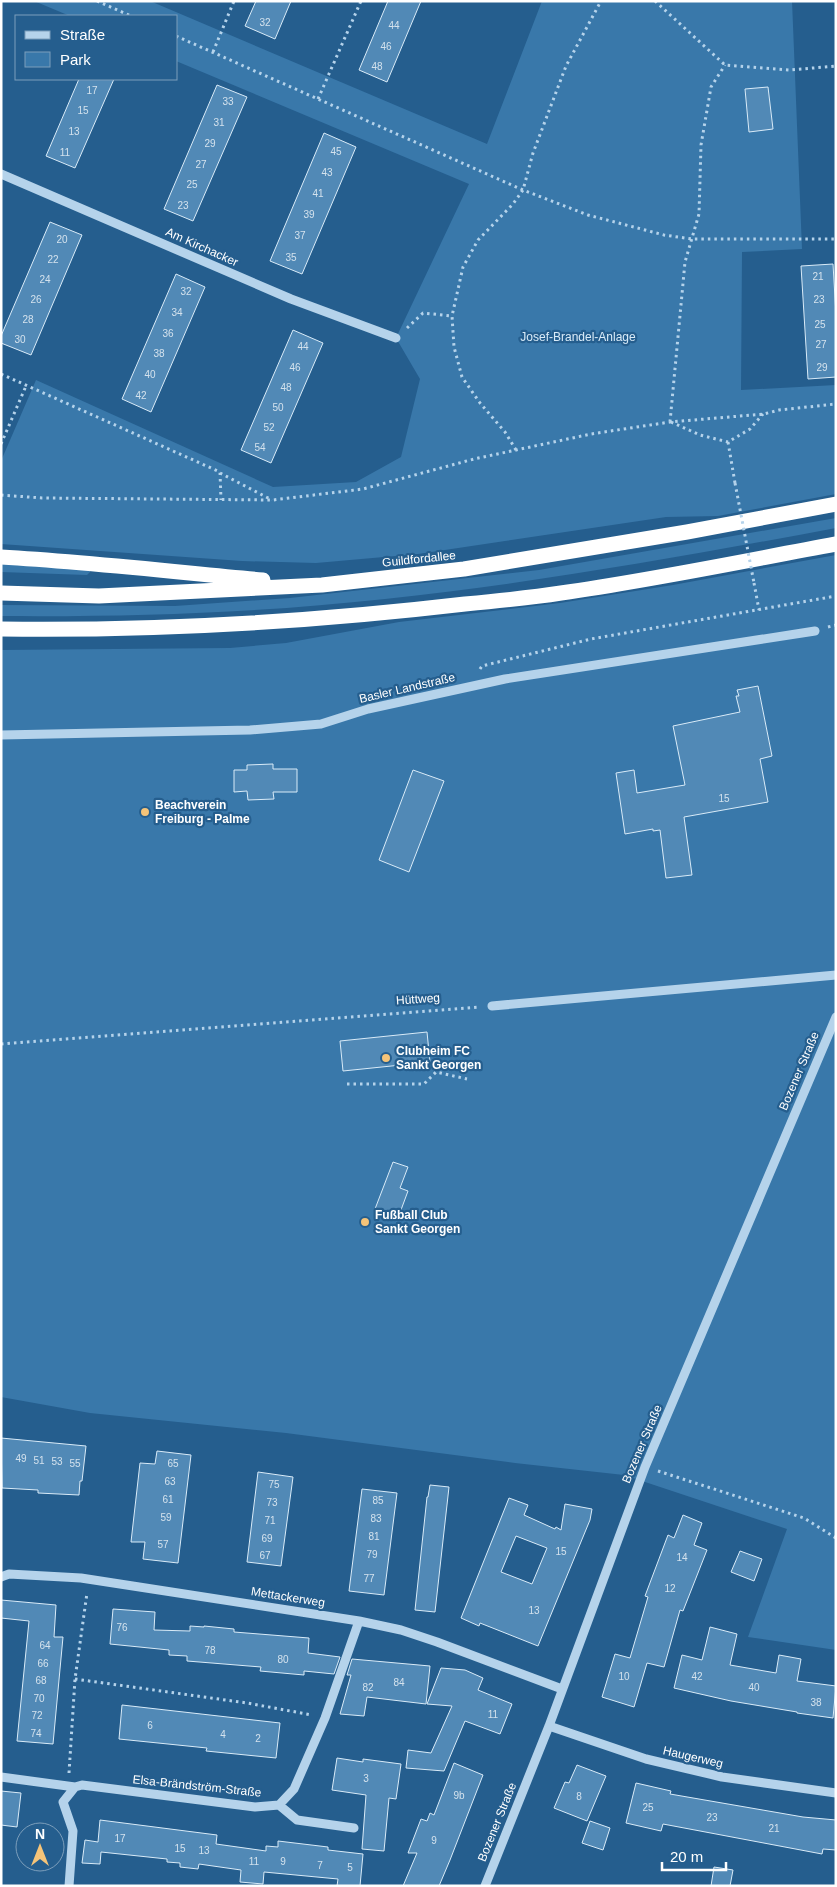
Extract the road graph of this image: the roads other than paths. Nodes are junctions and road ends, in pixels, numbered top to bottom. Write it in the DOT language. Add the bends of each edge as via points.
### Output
graph roads {
  1 [pos="1,174"];
  2 [pos="396,338"];
  3 [pos="836,504"];
  4 [pos="836,544"];
  5 [pos="1,556"];
  6 [pos="322,585"];
  7 [pos="1,594"];
  8 [pos="1,629"];
  9 [pos="816,631"];
  10 [pos="1,735"];
  11 [pos="836,975"];
  12 [pos="492,1006"];
  13 [pos="836,1017"];
  14 [pos="1,1577"];
  15 [pos="360,1621"];
  16 [pos="562,1689"];
  17 [pos="548,1726"];
  18 [pos="1,1777"];
  19 [pos="75,1787"];
  20 [pos="836,1793"];
  21 [pos="279,1805"];
  22 [pos="354,1828"];
  23 [pos="69,1886"];
  24 [pos="485,1886"];
  1 -- 2 [label="street, Am Kirchacker" via="292,299"];
  3 -- 6 [label="highway, Guildfordallee" via="474,567"];
  4 -- 8 [label="highway" via="562,593 407,611 178,628"];
  5 -- 6 [label="highway"];
  6 -- 7 [label="highway, Guildfordallee" via="99,596"];
  9 -- 10 [label="street, Basler Landstraße" via="514,678 368,709 321,724 250,730"];
  11 -- 12 [label="street"];
  13 -- 16 [label="street, Bozener Straße" via="645,1467"];
  14 -- 15 [label="street, Mettackerweg" via="9,1574 88,1580"];
  15 -- 16 [label="street, Mettackerweg" via="419,1636"];
  15 -- 21 [label="street" via="325,1718 294,1789"];
  16 -- 17 [label="street, Bozener Straße"];
  17 -- 20 [label="street, Haugerweg" via="646,1759 722,1777"];
  17 -- 24 [label="street, Bozener Straße"];
  18 -- 19 [label="street, Elsa-Brändström-Straße"];
  19 -- 21 [label="street, Elsa-Brändström-Straße" via="82,1785 255,1807"];
  19 -- 23 [label="street" via="64,1802 73,1831"];
  21 -- 22 [label="street" via="298,1820"];
}
